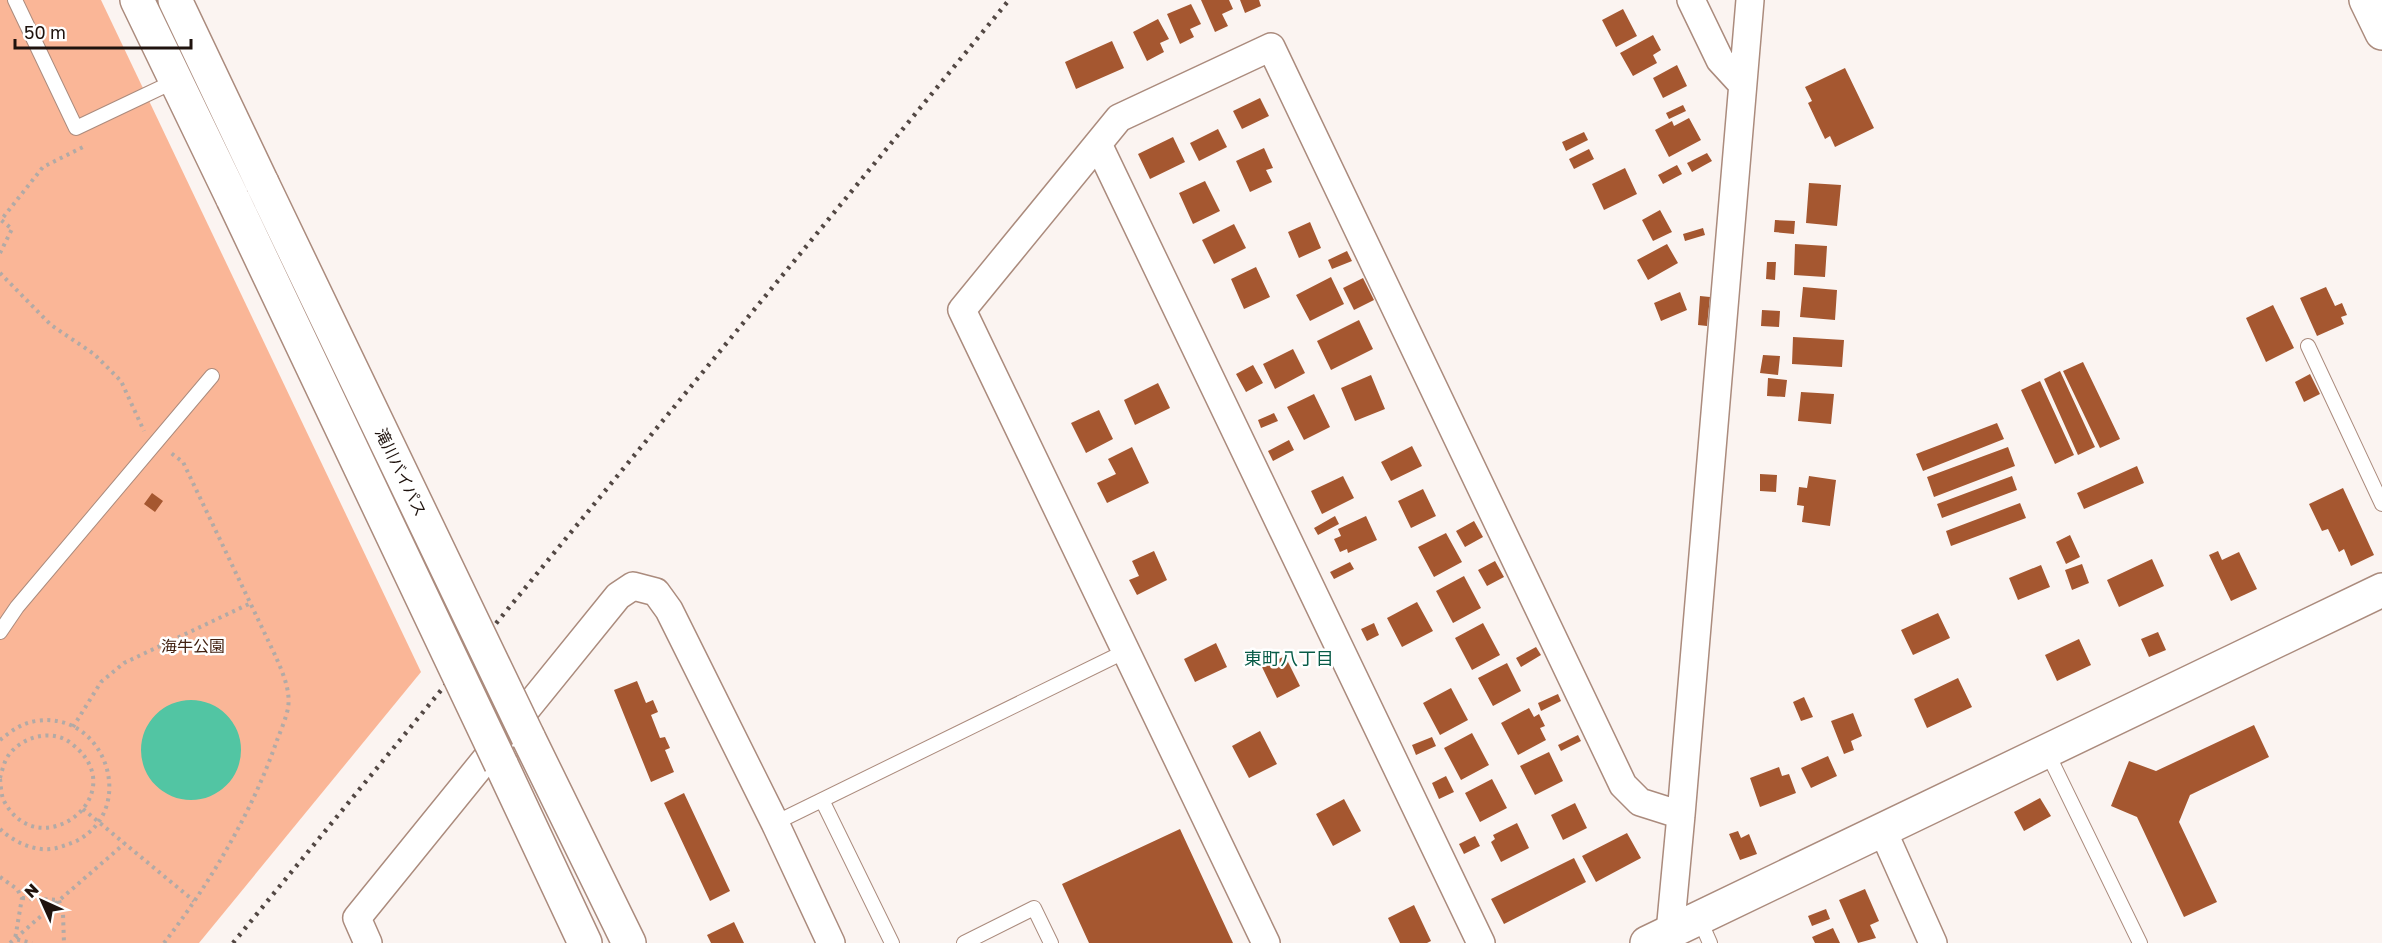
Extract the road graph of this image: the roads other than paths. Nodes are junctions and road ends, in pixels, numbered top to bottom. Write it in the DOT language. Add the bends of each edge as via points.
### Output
graph roads {
  1 [pos="15,0"];
  2 [pos="137,0"];
  3 [pos="175,0"];
  4 [pos="1691,0"];
  5 [pos="1750,0"];
  6 [pos="2366,0"];
  7 [pos="2382,33"];
  8 [pos="175,81"];
  9 [pos="1742,84"];
  10 [pos="1098,144"];
  11 [pos="2308,346"];
  12 [pos="212,376"];
  13 [pos="2382,504"];
  14 [pos="2382,590"];
  15 [pos="0,632"];
  16 [pos="1126,651"];
  17 [pos="2047,752"];
  18 [pos="822,800"];
  19 [pos="1682,815"];
  20 [pos="775,823"];
  21 [pos="1883,831"];
  22 [pos="1704,931"];
  23 [pos="1662,939"];
  24 [pos="970,942"];
  25 [pos="368,943"];
  26 [pos="585,943"];
  27 [pos="629,943"];
  28 [pos="831,943"];
  29 [pos="892,943"];
  30 [pos="1051,943"];
  31 [pos="1266,943"];
  32 [pos="1481,943"];
  33 [pos="1934,943"];
  34 [pos="2140,943"];
  1 -- 8 [label="lane" via="76,128"];
  2 -- 8 [label="main road, 滝川バイパス"];
  3 -- 27 [label="main road, 滝川バイパス, bridge"];
  4 -- 9 [label="street" via="1720,60"];
  5 -- 9 [label="street"];
  6 -- 7 [label="main road"];
  8 -- 26 [label="main road, 滝川バイパス, bridge"];
  9 -- 19 [label="street"];
  10 -- 16 [label="street" via="962,310"];
  10 -- 19 [label="street" via="1119,118 1271,47 1623,785 1640,802"];
  10 -- 32 [label="street"];
  11 -- 13 [label="lane"];
  12 -- 15 [label="lane"];
  14 -- 17 [label="main road"];
  16 -- 18 [label="lane"];
  16 -- 31 [label="street"];
  17 -- 21 [label="main road"];
  17 -- 34 [label="lane"];
  18 -- 20 [label="lane"];
  18 -- 29 [label="lane"];
  19 -- 23 [label="street"];
  20 -- 25 [label="street" via="669,610 656,592 633,586 618,596 357,918"];
  20 -- 28 [label="street"];
  21 -- 22 [label="main road"];
  21 -- 33 [label="street"];
  22 -- 23 [label="main road"];
  24 -- 30 [label="lane" via="1034,908"];
}
